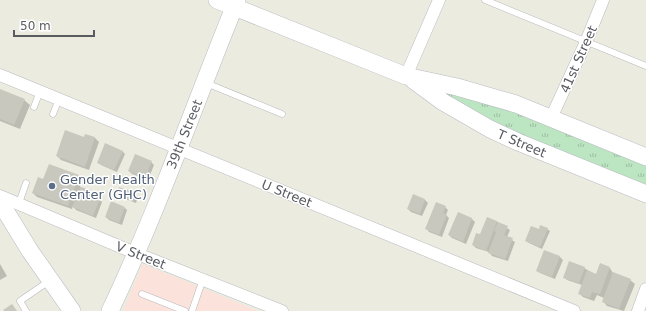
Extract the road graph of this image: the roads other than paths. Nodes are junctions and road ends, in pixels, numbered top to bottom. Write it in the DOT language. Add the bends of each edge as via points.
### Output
graph roads {
  1 [pos="217,0"];
  2 [pos="439,0"];
  3 [pos="485,0"];
  4 [pos="603,0"];
  5 [pos="235,4"];
  6 [pos="586,42"];
  7 [pos="646,66"];
  8 [pos="0,75"];
  9 [pos="406,76"];
  10 [pos="204,82"];
  11 [pos="40,92"];
  12 [pos="59,99"];
  13 [pos="34,107"];
  14 [pos="53,114"];
  15 [pos="282,114"];
  16 [pos="551,118"];
  17 [pos="179,148"];
  18 [pos="646,157"];
  19 [pos="26,183"];
  20 [pos="646,194"];
  21 [pos="0,196"];
  22 [pos="0,202"];
  23 [pos="19,203"];
  24 [pos="135,253"];
  25 [pos="203,279"];
  26 [pos="50,280"];
  27 [pos="646,289"];
  28 [pos="142,294"];
  29 [pos="26,311"];
  30 [pos="72,311"];
  31 [pos="110,311"];
  32 [pos="185,311"];
  33 [pos="192,311"];
  34 [pos="282,311"];
  35 [pos="574,311"];
  36 [pos="638,311"];
  1 -- 5 [label="street, T Street"];
  2 -- 9 [label="street"];
  3 -- 6 [label="lane"];
  4 -- 6 [label="street, 41st Street"];
  5 -- 9 [label="street, T Street"];
  5 -- 10 [label="street, 39th Street"];
  6 -- 7 [label="lane"];
  6 -- 16 [label="street, 41st Street"];
  8 -- 11 [label="street, U Street"];
  9 -- 16 [label="street, T Street" via="457,86"];
  9 -- 20 [label="street, T Street" via="443,102 490,129"];
  10 -- 15 [label="lane"];
  10 -- 17 [label="street, 39th Street"];
  11 -- 12 [label="street, U Street"];
  11 -- 13 [label="lane"];
  12 -- 14 [label="lane"];
  12 -- 17 [label="street, U Street"];
  16 -- 18 [label="street, T Street"];
  17 -- 24 [label="street, 39th Street"];
  17 -- 35 [label="street, U Street"];
  19 -- 23 [label="lane"];
  21 -- 23 [label="street, V Street"];
  22 -- 26 [label="street"];
  23 -- 24 [label="street, V Street"];
  24 -- 25 [label="street, V Street"];
  24 -- 31 [label="street, 39th Street"];
  25 -- 33 [label="lane"];
  25 -- 34 [label="street, V Street"];
  26 -- 29 [label="lane" via="20,301"];
  26 -- 30 [label="street"];
  27 -- 36 [label="street"];
  28 -- 32 [label="lane"];
}
